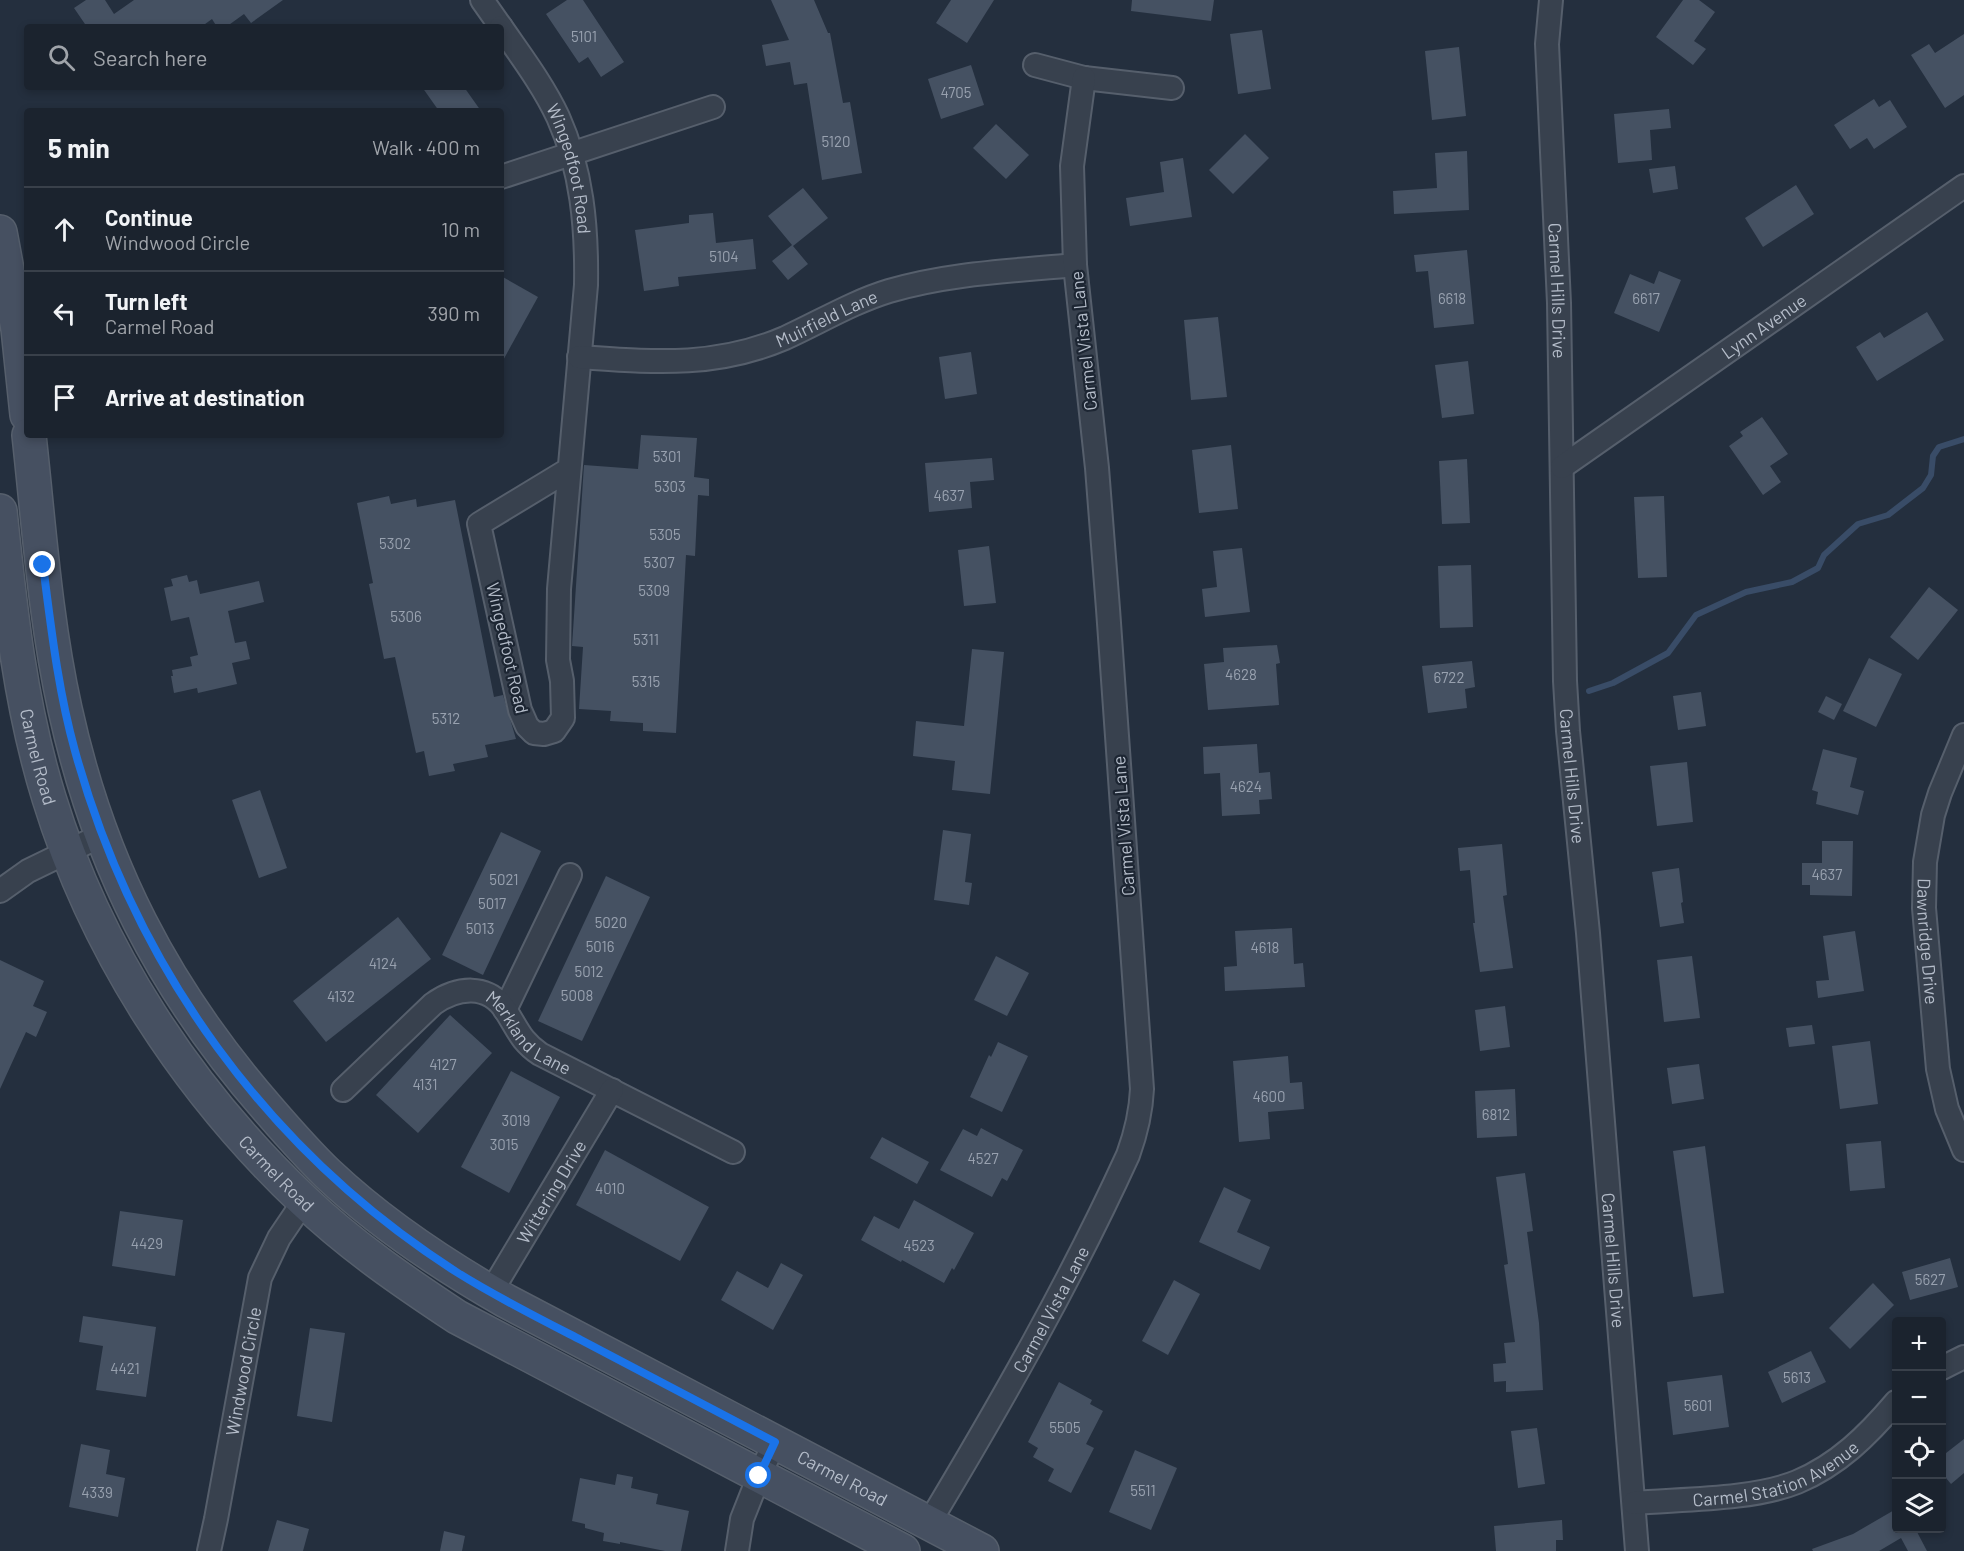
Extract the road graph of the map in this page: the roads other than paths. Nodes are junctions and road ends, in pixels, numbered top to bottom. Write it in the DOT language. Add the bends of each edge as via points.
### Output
graph roads {
  1 [pos="482,0"];
  2 [pos="1551,0"];
  3 [pos="499,24"];
  4 [pos="504,31"];
  5 [pos="1035,64"];
  6 [pos="1084,78"];
  7 [pos="1172,88"];
  8 [pos="713,107"];
  9 [pos="571,153"];
  10 [pos="504,176"];
  11 [pos="1964,186"];
  12 [pos="0,232"];
  13 [pos="1075,265"];
  14 [pos="579,357"];
  15 [pos="24,386"];
  16 [pos="29,438"];
  17 [pos="1562,467"];
  18 [pos="568,470"];
  19 [pos="0,512"];
  20 [pos="1964,735"];
  21 [pos="102,835"];
  22 [pos="68,850"];
  23 [pos="570,874"];
  24 [pos="0,891"];
  25 [pos="505,1010"];
  26 [pos="343,1090"];
  27 [pos="612,1090"];
  28 [pos="1964,1150"];
  29 [pos="733,1152"];
  30 [pos="304,1201"];
  31 [pos="491,1292"];
  32 [pos="1964,1357"];
  33 [pos="1946,1366"];
  34 [pos="1892,1407"];
  35 [pos="775,1442"];
  36 [pos="759,1476"];
  37 [pos="1634,1503"];
  38 [pos="929,1523"];
  39 [pos="208,1551"];
  40 [pos="737,1551"];
  41 [pos="903,1551"];
  42 [pos="982,1551"];
  43 [pos="1637,1551"];
  1 -- 3 [label="street, Wingedfoot Road"];
  2 -- 17 [label="street, Carmel Hills Drive" via="1547,44"];
  4 -- 9 [label="street, Wingedfoot Road" via="558,117"];
  5 -- 6 [label="street"];
  6 -- 7 [label="street"];
  6 -- 13 [label="street, Carmel Vista Lane" via="1072,166"];
  8 -- 9 [label="street"];
  9 -- 10 [label="street"];
  9 -- 14 [label="street, Wingedfoot Road" via="582,196 587,240"];
  11 -- 17 [label="street, Lynn Avenue"];
  12 -- 15 [label="main road"];
  13 -- 14 [label="street, Muirfield Lane" via="955,276 888,291 785,338 701,361 660,363"];
  13 -- 38 [label="street, Carmel Vista Lane" via="1108,609 1141,1104 1128,1155 1067,1278"];
  14 -- 18 [label="street, Wingedfoot Road"];
  16 -- 21 [label="main road, Carmel Road" via="55,658 74,748"];
  17 -- 37 [label="street, Carmel Hills Drive" via="1568,730"];
  18 -- 18 [label="street, Wingedfoot Road" via="559,589 558,660 563,718 554,730 534,733 520,710 479,524"];
  19 -- 22 [label="main road, Carmel Road" via="22,688 49,799"];
  20 -- 28 [label="street, Dawnridge Drive" via="1933,815 1925,862 1924,908 1938,1069 1947,1109"];
  21 -- 22 [label="street"];
  21 -- 31 [label="main road, Carmel Road" via="121,884 175,985 208,1036 285,1130 328,1174 411,1241"];
  22 -- 24 [label="street"];
  22 -- 30 [label="main road, Carmel Road" via="116,958 172,1049 235,1129"];
  23 -- 25 [label="street"];
  25 -- 26 [label="street, Merkland Lane" via="494,998 478,991 446,994"];
  25 -- 27 [label="street, Merkland Lane" via="531,1048"];
  27 -- 29 [label="street, Merkland Lane"];
  27 -- 31 [label="street, Wittering Drive"];
  30 -- 36 [label="main road, Carmel Road" via="383,1266 457,1317"];
  30 -- 39 [label="street, Windwood Circle" via="279,1238 260,1278"];
  31 -- 35 [label="main road, Carmel Road"];
  32 -- 33 [label="street"];
  34 -- 37 [label="street, Carmel Station Avenue" via="1851,1450 1798,1482 1746,1494"];
  35 -- 36 [label="street"];
  35 -- 38 [label="main road, Carmel Road"];
  36 -- 40 [label="street" via="742,1519"];
  36 -- 41 [label="main road, Carmel Road"];
  37 -- 43 [label="street, Carmel Hills Drive"];
  38 -- 42 [label="main road, Carmel Road"];
}
